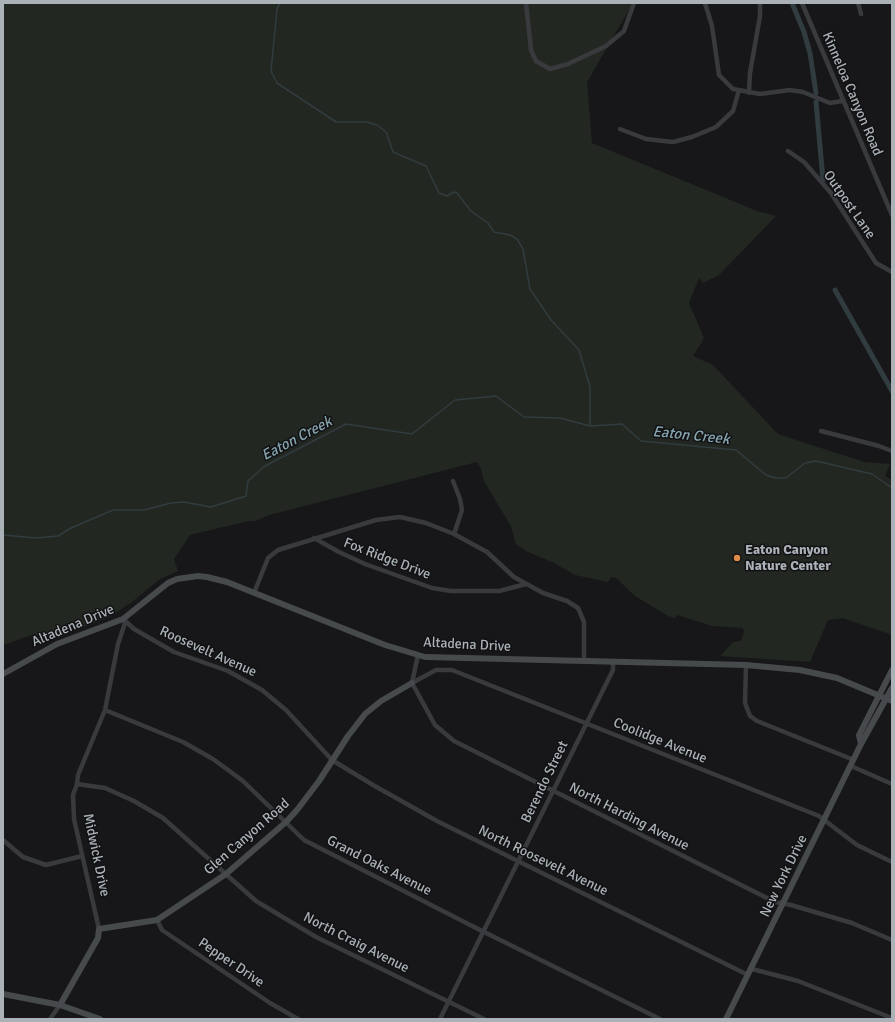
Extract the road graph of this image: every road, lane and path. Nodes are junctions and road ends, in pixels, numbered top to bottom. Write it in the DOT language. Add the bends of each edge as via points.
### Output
graph roads {
  1 [pos="526,3"];
  2 [pos="634,3"];
  3 [pos="705,3"];
  4 [pos="760,3"];
  5 [pos="802,3"];
  6 [pos="858,3"];
  7 [pos="861,14"];
  8 [pos="739,90"];
  9 [pos="749,93"];
  10 [pos="842,101"];
  11 [pos="620,129"];
  12 [pos="788,151"];
  13 [pos="892,216"];
  14 [pos="892,272"];
  15 [pos="821,431"];
  16 [pos="892,451"];
  17 [pos="453,481"];
  18 [pos="454,534"];
  19 [pos="314,538"];
  20 [pos="526,584"];
  21 [pos="254,593"];
  22 [pos="123,619"];
  23 [pos="418,655"];
  24 [pos="584,661"];
  25 [pos="613,662"];
  26 [pos="746,665"];
  27 [pos="892,670"];
  28 [pos="3,674"];
  29 [pos="412,683"];
  30 [pos="892,688"];
  31 [pos="879,696"];
  32 [pos="889,700"];
  33 [pos="105,710"];
  34 [pos="586,723"];
  35 [pos="861,744"];
  36 [pos="332,760"];
  37 [pos="854,760"];
  38 [pos="851,766"];
  39 [pos="77,784"];
  40 [pos="892,784"];
  41 [pos="552,791"];
  42 [pos="824,821"];
  43 [pos="286,822"];
  44 [pos="3,840"];
  45 [pos="82,856"];
  46 [pos="518,861"];
  47 [pos="892,862"];
  48 [pos="226,874"];
  49 [pos="783,904"];
  50 [pos="157,920"];
  51 [pos="99,929"];
  52 [pos="484,932"];
  53 [pos="892,940"];
  54 [pos="752,970"];
  55 [pos="748,975"];
  56 [pos="3,994"];
  57 [pos="448,1002"];
  58 [pos="60,1005"];
  59 [pos="891,1017"];
  60 [pos="50,1019"];
  61 [pos="100,1019"];
  62 [pos="298,1019"];
  63 [pos="440,1019"];
  64 [pos="484,1019"];
  65 [pos="660,1019"];
  66 [pos="726,1019"];
  1 -- 2 [label="street" via="531,50 536,61 550,69 568,64 606,46 624,31"];
  3 -- 8 [label="street" via="712,26 719,75 733,89"];
  4 -- 9 [label="street"];
  5 -- 10 [label="street, Kinneloa Canyon Road"];
  6 -- 7 [label="street"];
  8 -- 9 [label="street"];
  8 -- 11 [label="street" via="734,111 716,127 692,136 673,142 646,139"];
  9 -- 10 [label="street" via="790,90 830,102"];
  10 -- 13 [label="street, Kinneloa Canyon Road"];
  12 -- 14 [label="street, Outpost Lane" via="804,162 831,193 876,263"];
  15 -- 16 [label="street"];
  17 -- 18 [label="street" via="462,510"];
  18 -- 19 [label="street" via="426,523 400,517 376,520"];
  18 -- 20 [label="street" via="487,552 514,577"];
  19 -- 20 [label="street, Fox Ridge Drive" via="365,564 432,588 499,591"];
  19 -- 21 [label="street" via="272,553"];
  20 -- 24 [label="street" via="578,608 584,622"];
  21 -- 22 [label="street, Altadena Drive" via="207,577 177,579 157,591"];
  21 -- 23 [label="street, Altadena Drive"];
  22 -- 28 [label="street, Altadena Drive" via="57,644"];
  22 -- 33 [label="street, Midwick Drive"];
  22 -- 36 [label="street, Roosevelt Avenue" via="134,629 174,652 228,671 262,690 286,710"];
  23 -- 24 [label="street, Altadena Drive"];
  23 -- 29 [label="street"];
  24 -- 25 [label="street, Altadena Drive"];
  25 -- 26 [label="street, Altadena Drive"];
  25 -- 34 [label="street, Berendo Street" via="613,670"];
  26 -- 31 [label="street, Altadena Drive" via="818,673 837,678"];
  26 -- 37 [label="street" via="745,703 750,716"];
  27 -- 31 [label="street, New York Drive"];
  29 -- 34 [label="street, Coolidge Avenue" via="436,670 452,670"];
  29 -- 36 [label="street, Glen Canyon Road" via="381,701 365,714"];
  29 -- 41 [label="street, North Harding Avenue" via="435,725 454,741"];
  30 -- 32 [label="street, New York Drive"];
  31 -- 32 [label="street, Altadena Drive"];
  31 -- 35 [label="street, New York Drive" via="859,735"];
  32 -- 35 [label="street, New York Drive"];
  33 -- 39 [label="street, Midwick Drive" via="78,775"];
  33 -- 43 [label="street, Grand Oaks Avenue" via="177,740 213,759 243,781"];
  34 -- 41 [label="street, Berendo Street"];
  34 -- 42 [label="street, Coolidge Avenue" via="819,816"];
  35 -- 37 [label="street, New York Drive"];
  36 -- 43 [label="street, Glen Canyon Road" via="305,800"];
  36 -- 46 [label="street, North Roosevelt Avenue" via="437,821"];
  37 -- 38 [label="street, New York Drive"];
  38 -- 40 [label="street"];
  38 -- 42 [label="street, New York Drive"];
  39 -- 45 [label="street, Midwick Drive" via="73,795 74,819"];
  39 -- 48 [label="street, North Craig Avenue" via="105,788 163,818"];
  41 -- 46 [label="street, Berendo Street"];
  41 -- 49 [label="street, North Harding Avenue"];
  42 -- 47 [label="street, Coolidge Avenue" via="857,845"];
  42 -- 49 [label="street, New York Drive"];
  43 -- 48 [label="street, Glen Canyon Road"];
  43 -- 52 [label="street, Grand Oaks Avenue" via="304,840"];
  44 -- 45 [label="street" via="23,857 46,865"];
  45 -- 51 [label="street, Midwick Drive"];
  46 -- 52 [label="street, Berendo Street"];
  46 -- 55 [label="street, North Roosevelt Avenue"];
  48 -- 50 [label="street, Glen Canyon Road"];
  48 -- 57 [label="street, North Craig Avenue" via="256,901 316,937"];
  49 -- 53 [label="street, North Harding Avenue" via="852,923"];
  49 -- 54 [label="street, New York Drive"];
  50 -- 51 [label="street, Glen Canyon Road"];
  50 -- 62 [label="street, Pepper Drive" via="162,930"];
  51 -- 58 [label="street" via="98,938"];
  52 -- 57 [label="street, Berendo Street"];
  52 -- 65 [label="street, Grand Oaks Avenue"];
  54 -- 55 [label="street, New York Drive"];
  54 -- 59 [label="street" via="798,981"];
  55 -- 66 [label="street, New York Drive"];
  56 -- 58 [label="street"];
  57 -- 63 [label="street, Berendo Street"];
  57 -- 64 [label="street, North Craig Avenue"];
  58 -- 60 [label="street"];
  58 -- 61 [label="street"];
}
